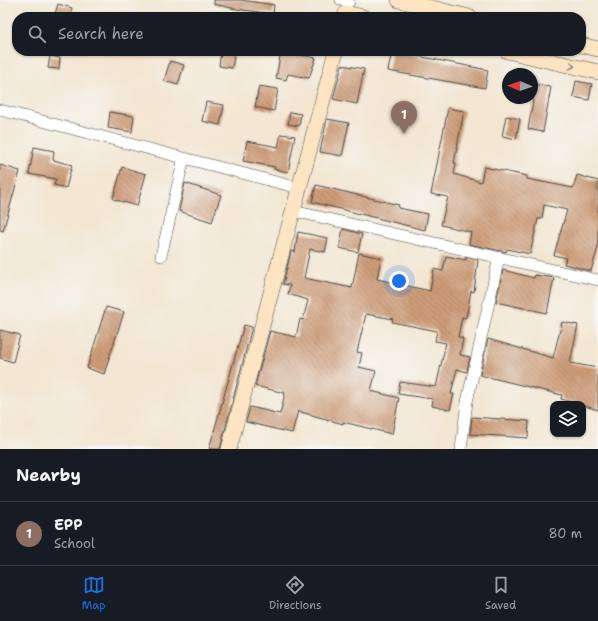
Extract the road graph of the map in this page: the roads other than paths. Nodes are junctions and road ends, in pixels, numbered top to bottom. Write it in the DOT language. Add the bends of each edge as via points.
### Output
graph roads {
  1 [pos="399,0"];
  2 [pos="346,6"];
  3 [pos="355,12"];
  4 [pos="448,12"];
  5 [pos="586,46"];
  6 [pos="598,49"];
  7 [pos="335,56"];
  8 [pos="529,56"];
  9 [pos="598,72"];
  10 [pos="0,110"];
  11 [pos="184,158"];
  12 [pos="299,188"];
  13 [pos="293,211"];
  14 [pos="161,256"];
  15 [pos="499,257"];
  16 [pos="598,280"];
  17 [pos="229,449"];
  18 [pos="461,449"];
  1 -- 4 [label="street"];
  2 -- 3 [label="street"];
  5 -- 6 [label="street"];
  7 -- 12 [label="street"];
  8 -- 9 [label="street, one-way"];
  10 -- 11 [label="street"];
  11 -- 12 [label="street"];
  11 -- 14 [label="street"];
  12 -- 13 [label="street"];
  13 -- 15 [label="street"];
  13 -- 17 [label="street"];
  15 -- 16 [label="street"];
  15 -- 18 [label="street" via="467,402"];
}
